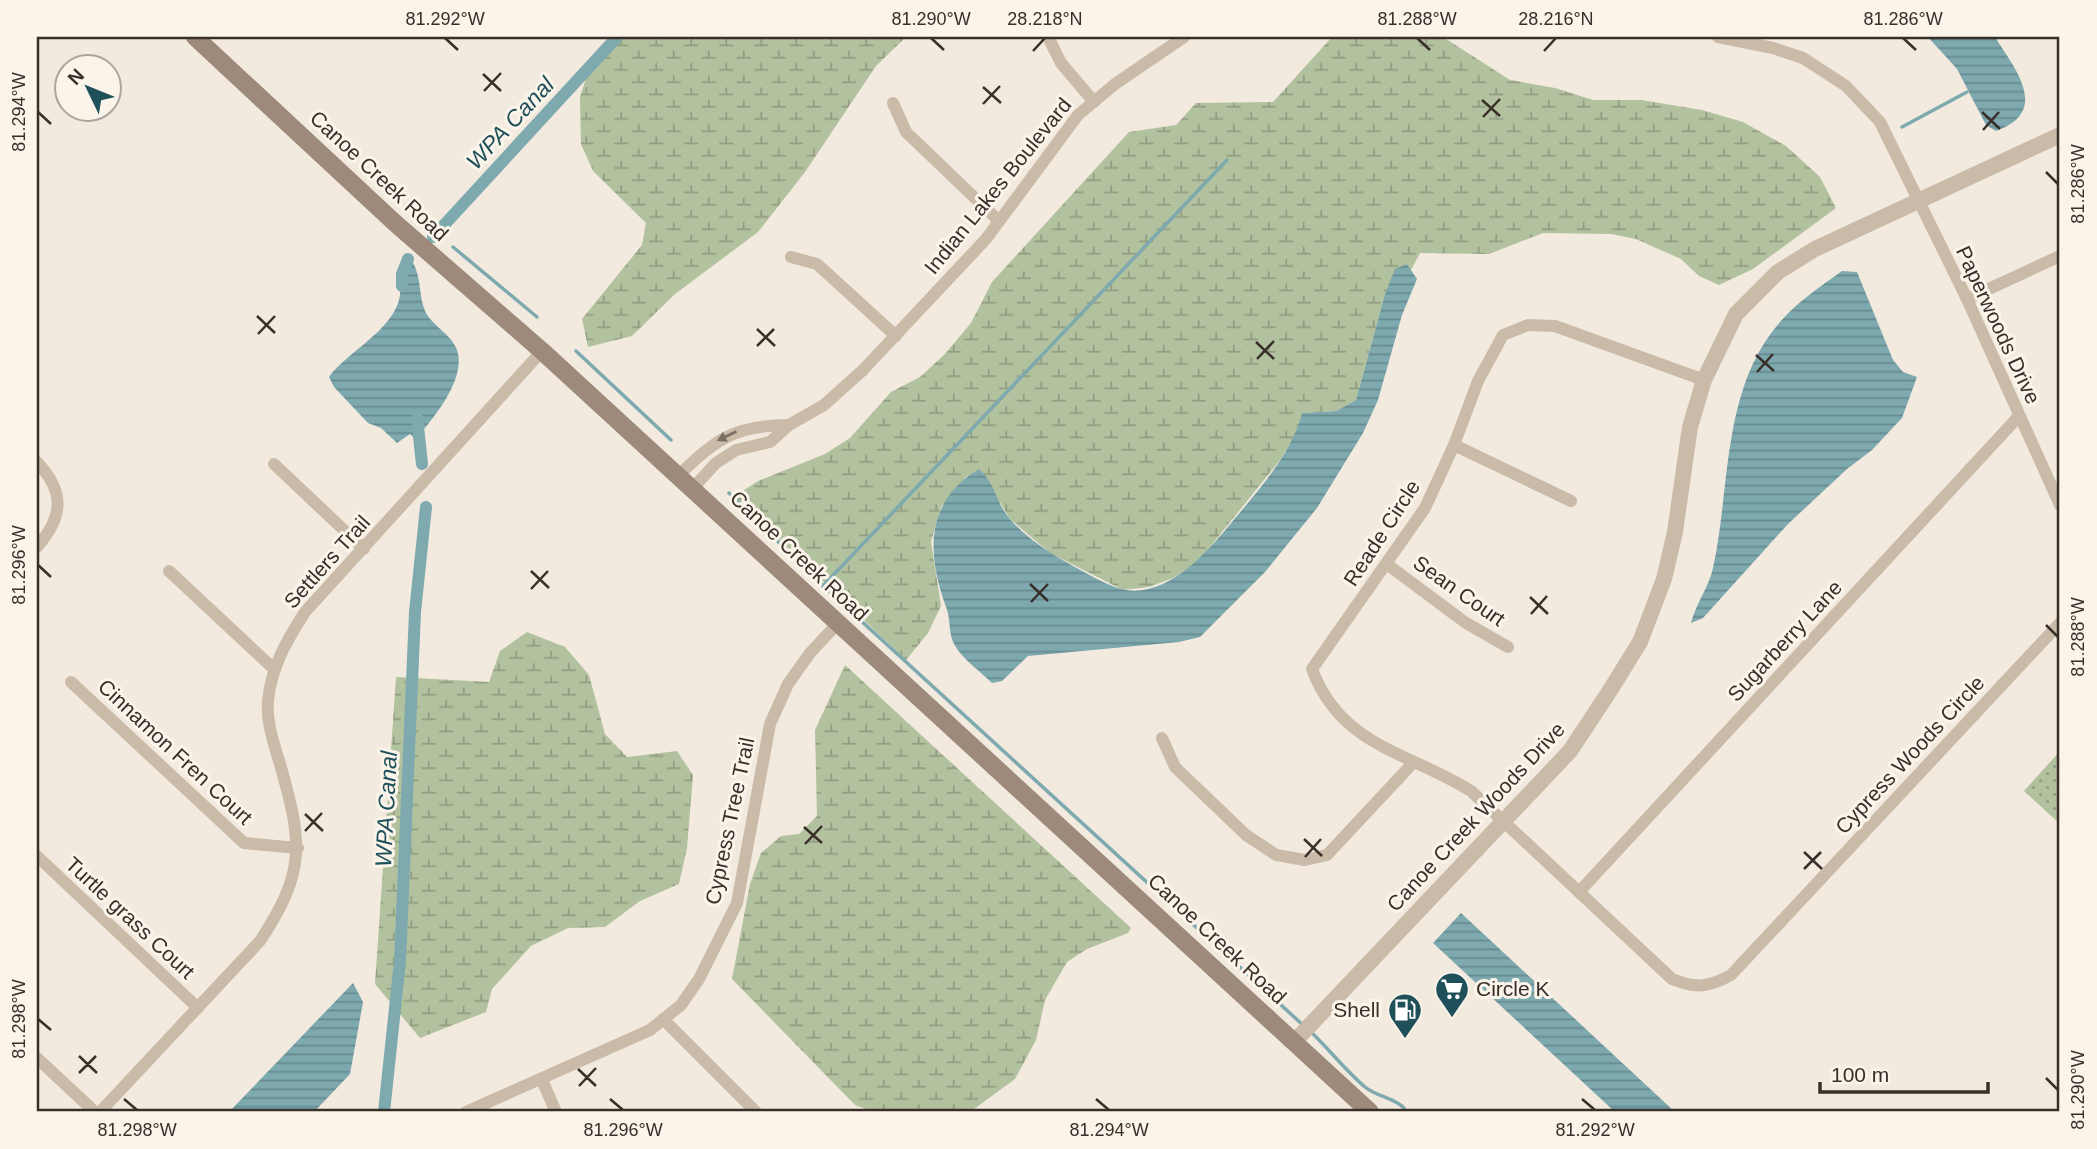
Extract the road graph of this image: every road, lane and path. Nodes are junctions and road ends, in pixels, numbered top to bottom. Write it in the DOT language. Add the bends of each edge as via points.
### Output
graph roads {
  1 [pos="195,37"];
  2 [pos="1048,37"];
  3 [pos="1184,37"];
  4 [pos="1718,37"];
  5 [pos="1094,102"];
  6 [pos="893,103"];
  7 [pos="2060,135"];
  8 [pos="1920,199"];
  9 [pos="999,222"];
  10 [pos="2060,256"];
  11 [pos="791,257"];
  12 [pos="1967,299"];
  13 [pos="896,336"];
  14 [pos="542,351"];
  15 [pos="1704,380"];
  16 [pos="2019,416"];
  17 [pos="789,425"];
  18 [pos="1454,445"];
  19 [pos="37,462"];
  20 [pos="274,464"];
  21 [pos="678,476"];
  22 [pos="692,489"];
  23 [pos="1571,501"];
  24 [pos="2060,505"];
  25 [pos="37,547"];
  26 [pos="364,549"];
  27 [pos="1388,565"];
  28 [pos="169,571"];
  29 [pos="838,623"];
  30 [pos="2060,623"];
  31 [pos="1508,647"];
  32 [pos="275,670"];
  33 [pos="71,682"];
  34 [pos="1163,738"];
  35 [pos="1413,763"];
  36 [pos="1504,821"];
  37 [pos="298,848"];
  38 [pos="37,856"];
  39 [pos="1579,892"];
  40 [pos="198,1008"];
  41 [pos="663,1019"];
  42 [pos="1295,1041"];
  43 [pos="37,1058"];
  44 [pos="542,1080"];
  45 [pos="95,1112"];
  46 [pos="100,1112"];
  47 [pos="466,1112"];
  48 [pos="556,1112"];
  49 [pos="756,1112"];
  50 [pos="1370,1112"];
  1 -- 14 [label="main road, Canoe Creek Road" via="395,223"];
  2 -- 5 [label="street" via="1061,63"];
  3 -- 5 [label="street, Indian Lakes Boulevard"];
  4 -- 8 [label="street, Paperwoods Drive" via="1803,58 1846,86 1880,122"];
  5 -- 9 [label="street, Indian Lakes Boulevard" via="1078,115"];
  6 -- 9 [label="street" via="906,132"];
  7 -- 8 [label="street, Canoe Creek Woods Drive"];
  8 -- 12 [label="street, Paperwoods Drive"];
  8 -- 15 [label="street, Canoe Creek Woods Drive" via="1815,249 1778,272 1736,314"];
  9 -- 13 [label="street, Indian Lakes Boulevard"];
  10 -- 12 [label="street"];
  11 -- 13 [label="street" via="817,264"];
  12 -- 16 [label="street, Paperwoods Drive"];
  13 -- 17 [label="street, Indian Lakes Boulevard" via="824,405"];
  14 -- 21 [label="main road, Canoe Creek Road"];
  14 -- 26 [label="street, Settlers Trail"];
  15 -- 18 [label="street, Reade Circle" via="1555,326 1528,325 1503,335 1491,354"];
  15 -- 36 [label="street, Canoe Creek Woods Drive" via="1690,427 1664,579 1640,642 1570,751"];
  16 -- 24 [label="street, Paperwoods Drive"];
  16 -- 39 [label="street, Sugarberry Lane"];
  17 -- 21 [label="street, Indian Lakes Boulevard, one-way" via="764,425 723,436"];
  17 -- 22 [label="street, Indian Lakes Boulevard" via="770,442 736,450 716,463"];
  18 -- 23 [label="street"];
  18 -- 27 [label="street, Reade Circle" via="1425,508"];
  19 -- 25 [label="street" via="51,477 58,512"];
  20 -- 26 [label="street"];
  21 -- 22 [label="main road, Canoe Creek Road"];
  22 -- 29 [label="main road, Canoe Creek Road"];
  26 -- 32 [label="street, Settlers Trail" via="305,612 284,644"];
  27 -- 31 [label="street, Sean Court" via="1466,623"];
  27 -- 35 [label="street, Reade Circle" via="1312,669 1334,712 1374,743"];
  28 -- 32 [label="street"];
  29 -- 41 [label="street, Cypress Tree Trail" via="788,684 774,714 737,903 699,979 681,1005"];
  29 -- 42 [label="main road, Canoe Creek Road"];
  30 -- 39 [label="street, Cypress Woods Circle" via="1731,975 1710,986 1690,987 1672,979"];
  32 -- 37 [label="street, Settlers Trail" via="268,702 271,733 294,814"];
  33 -- 37 [label="street, Cinnamon Fren Court" via="244,843"];
  34 -- 35 [label="street" via="1175,767 1245,835 1276,855 1305,860 1327,855"];
  35 -- 36 [label="street, Reade Circle" via="1471,791"];
  36 -- 39 [label="street, Cypress Woods Circle"];
  36 -- 42 [label="street, Canoe Creek Woods Drive"];
  37 -- 40 [label="street, Settlers Trail" via="295,875 282,908 260,941"];
  38 -- 40 [label="street, Turtle grass Court"];
  40 -- 46 [label="street, Settlers Trail"];
  41 -- 44 [label="street, Cypress Tree Trail" via="650,1030"];
  41 -- 49 [label="street"];
  42 -- 50 [label="main road, Canoe Creek Road"];
  43 -- 45 [label="street"];
  44 -- 47 [label="street, Cypress Tree Trail"];
  44 -- 48 [label="street"];
}
